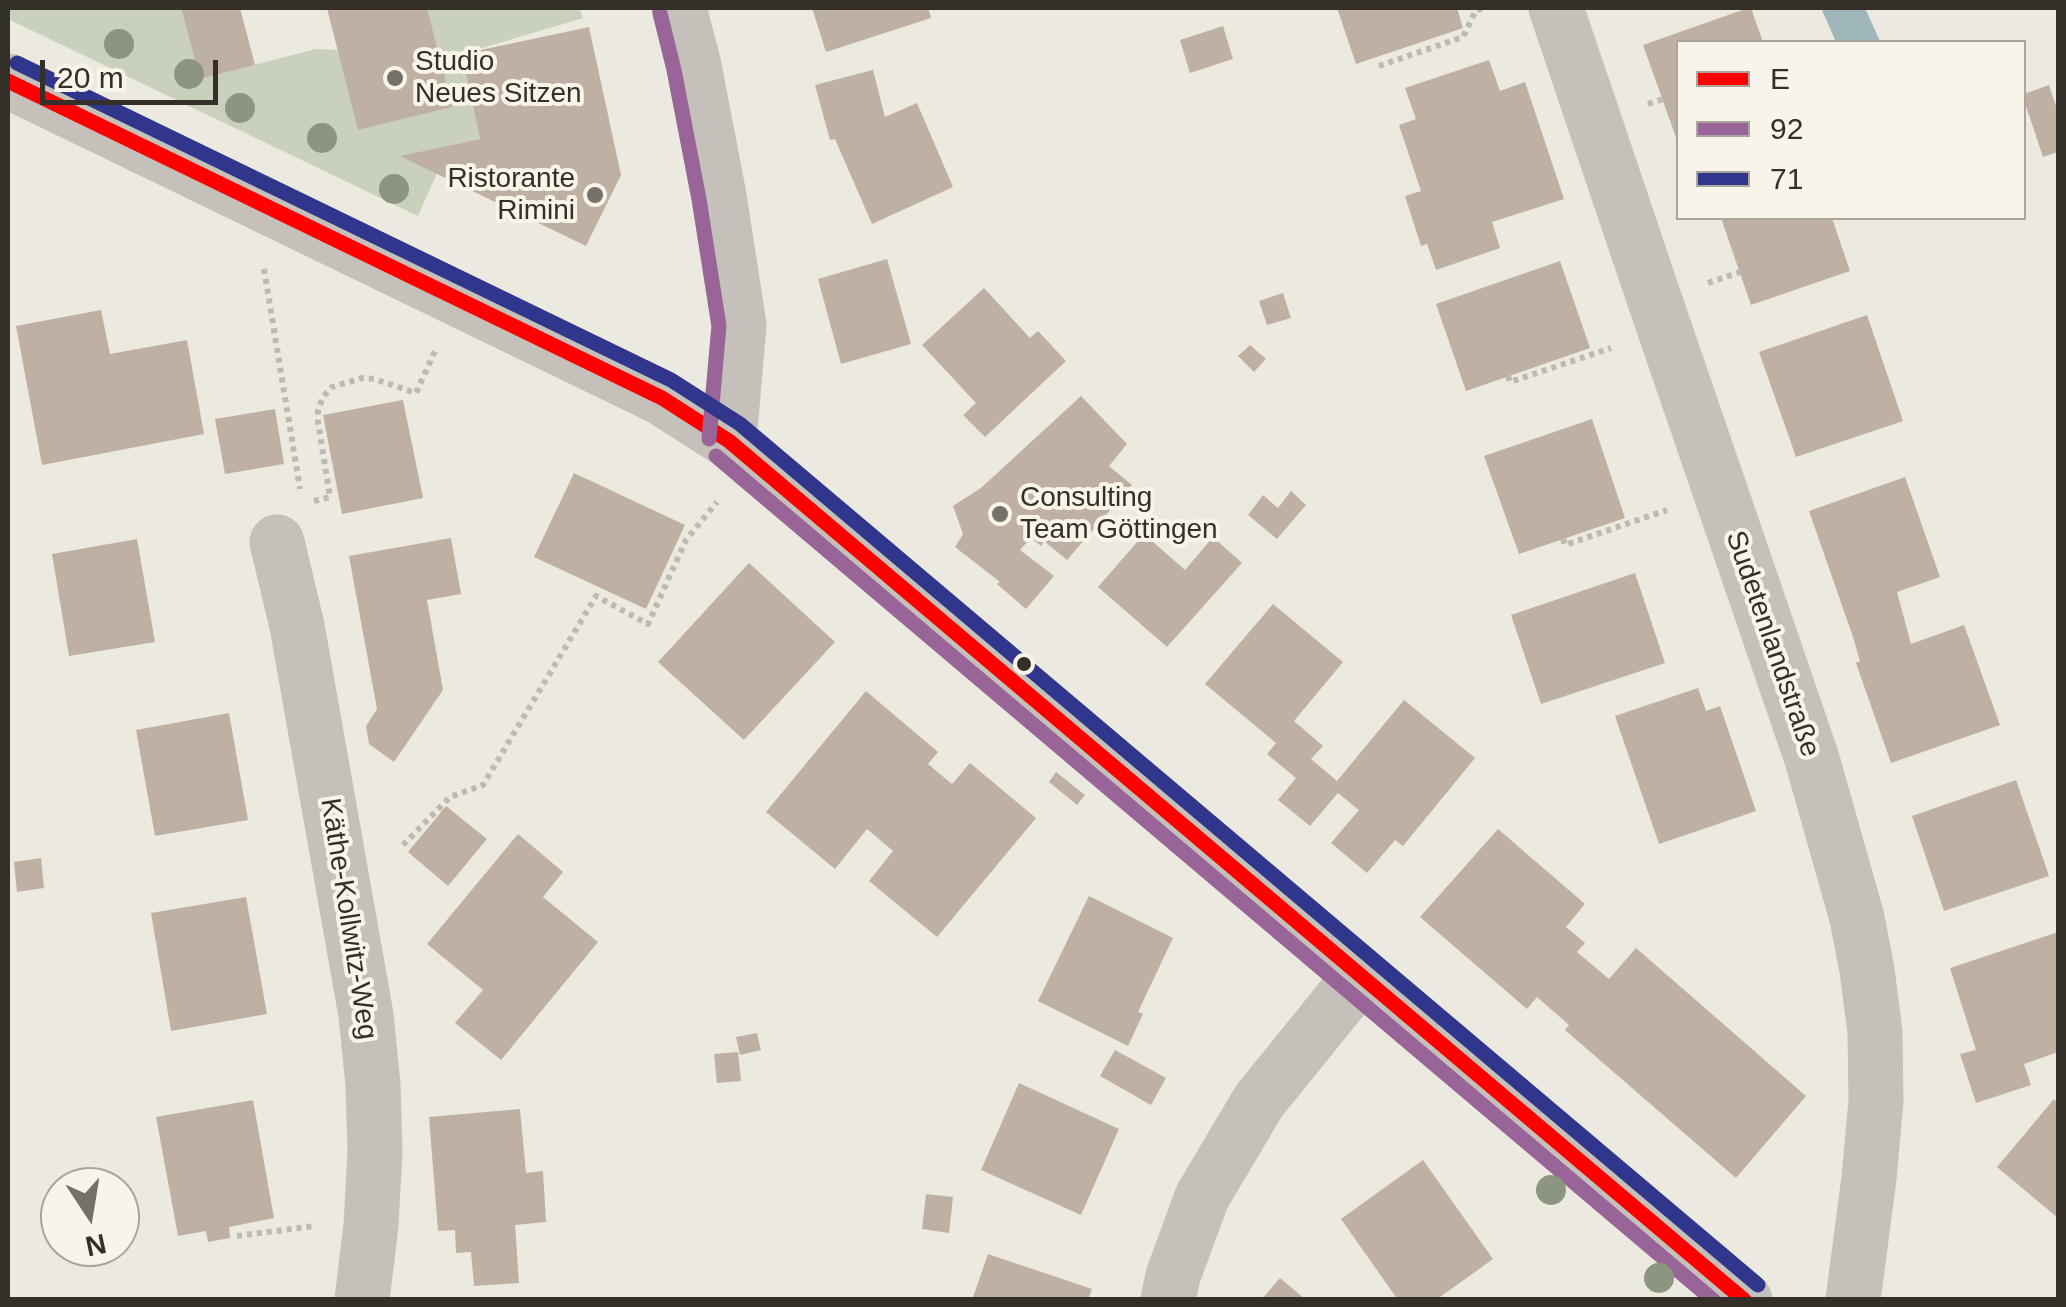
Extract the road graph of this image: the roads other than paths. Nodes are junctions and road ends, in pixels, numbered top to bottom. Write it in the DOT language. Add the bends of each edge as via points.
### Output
graph roads {
  1 [pos="679,8"];
  2 [pos="1556,8"];
  3 [pos="8,81"];
  4 [pos="728,441"];
  5 [pos="277,542"];
  6 [pos="1361,975"];
  7 [pos="362,1300"];
  8 [pos="1168,1300"];
  9 [pos="1745,1300"];
  10 [pos="1853,1300"];
  1 -- 4 [label="street" via="738,325"];
  2 -- 10 [label="street, Sudetenlandstraße" via="1843,863 1875,1032 1876,1102"];
  3 -- 4 [label="street" via="662,398"];
  4 -- 6 [label="street"];
  5 -- 7 [label="street, Käthe-Kollwitz-Weg" via="374,1085"];
  6 -- 8 [label="street" via="1259,1101 1220,1165 1202,1197"];
  6 -- 9 [label="street"];
}
